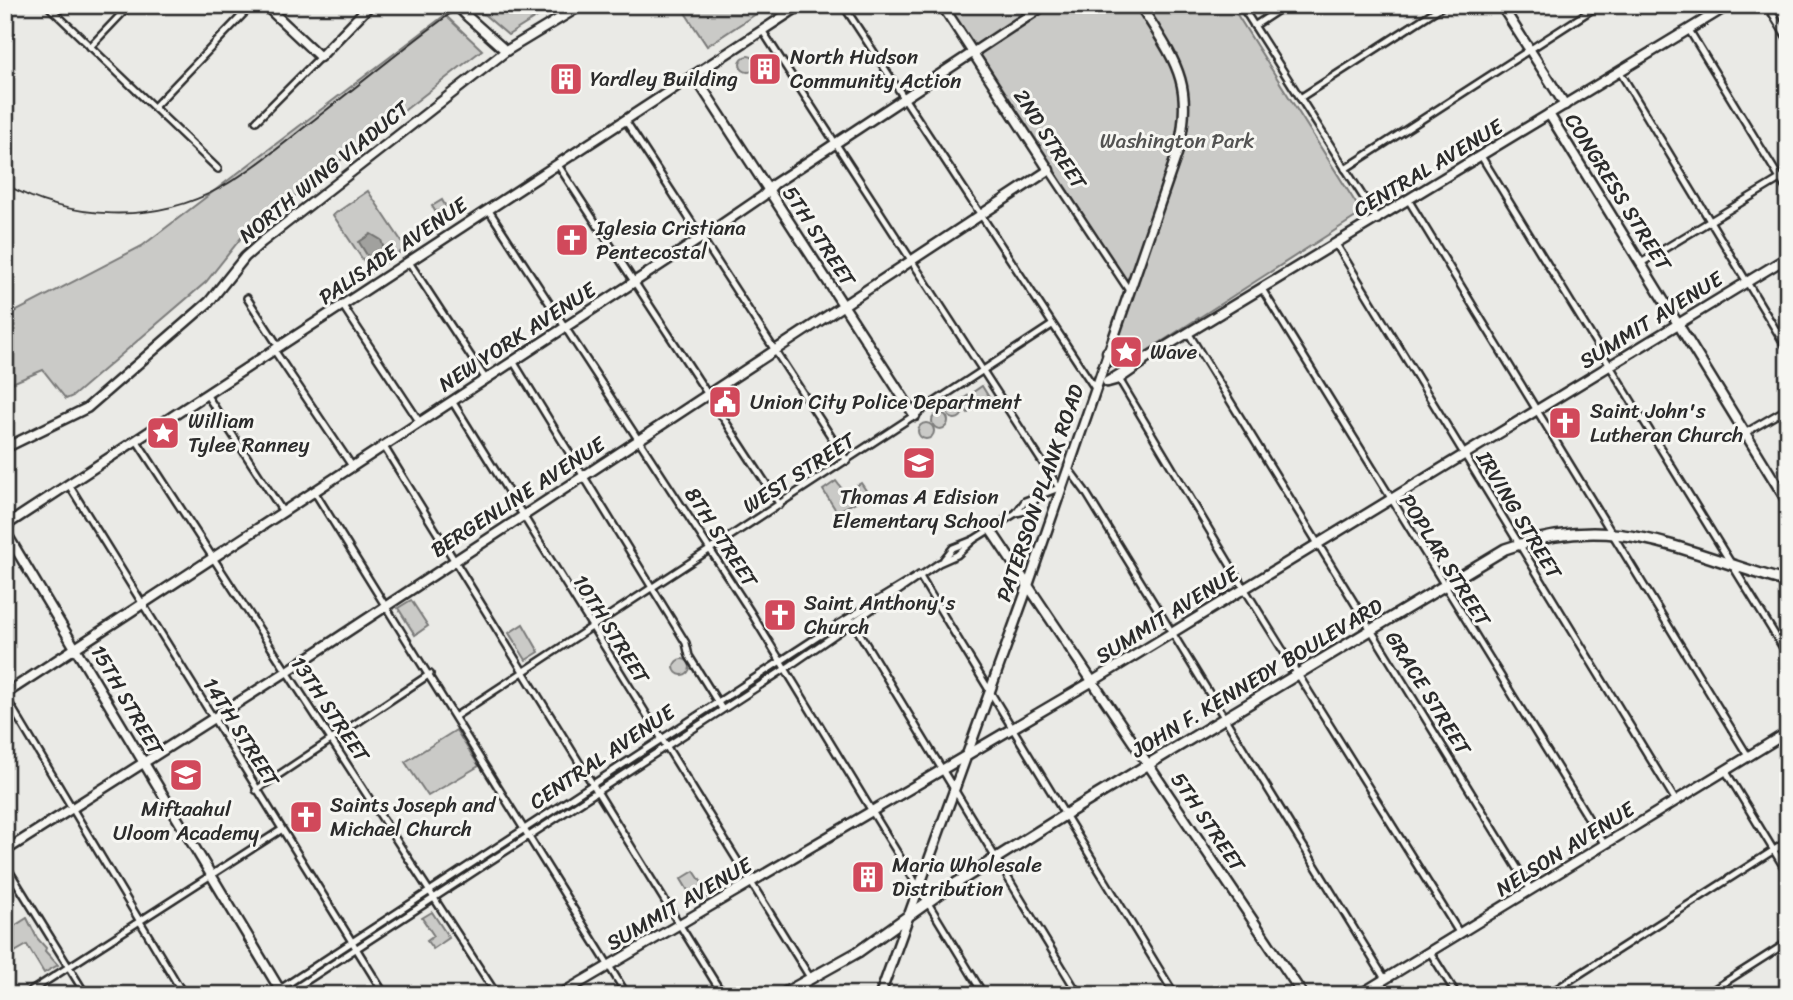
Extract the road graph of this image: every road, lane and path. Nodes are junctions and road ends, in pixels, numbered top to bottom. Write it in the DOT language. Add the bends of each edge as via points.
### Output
graph roads {
  1 [pos="47,5"];
  2 [pos="130,5"];
  3 [pos="252,5"];
  4 [pos="265,5"];
  5 [pos="370,5"];
  6 [pos="456,5"];
  7 [pos="582,5"];
  8 [pos="801,5"];
  9 [pos="843,5"];
  10 [pos="942,5"];
  11 [pos="1045,5"];
  12 [pos="1140,5"];
  13 [pos="1241,5"];
  14 [pos="1286,5"];
  15 [pos="1444,5"];
  16 [pos="1501,5"];
  17 [pos="1599,5"];
  18 [pos="1729,5"];
  19 [pos="1767,5"];
  20 [pos="1254,26"];
  21 [pos="762,30"];
  22 [pos="1689,30"];
  23 [pos="1788,39"];
  24 [pos="90,47"];
  25 [pos="1530,49"];
  26 [pos="506,51"];
  27 [pos="973,53"];
  28 [pos="320,57"];
  29 [pos="1620,72"];
  30 [pos="694,75"];
  31 [pos="1300,98"];
  32 [pos="906,99"];
  33 [pos="1565,105"];
  34 [pos="154,107"];
  35 [pos="1549,114"];
  36 [pos="257,121"];
  37 [pos="625,121"];
  38 [pos="837,144"];
  39 [pos="1481,156"];
  40 [pos="558,164"];
  41 [pos="218,169"];
  42 [pos="1345,169"];
  43 [pos="1049,170"];
  44 [pos="1788,174"];
  45 [pos="1780,179"];
  46 [pos="769,190"];
  47 [pos="1788,192"];
  48 [pos="1409,201"];
  49 [pos="488,209"];
  50 [pos="982,215"];
  51 [pos="1378,220"];
  52 [pos="1709,222"];
  53 [pos="702,237"];
  54 [pos="1336,244"];
  55 [pos="1788,257"];
  56 [pos="912,261"];
  57 [pos="409,262"];
  58 [pos="1641,262"];
  59 [pos="634,281"];
  60 [pos="1746,282"];
  61 [pos="1262,289"];
  62 [pos="1130,292"];
  63 [pos="247,298"];
  64 [pos="343,306"];
  65 [pos="843,306"];
  66 [pos="1052,325"];
  67 [pos="1678,325"];
  68 [pos="565,327"];
  69 [pos="1189,334"];
  70 [pos="277,348"];
  71 [pos="775,350"];
  72 [pos="1788,350"];
  73 [pos="1107,352"];
  74 [pos="1143,360"];
  75 [pos="513,361"];
  76 [pos="1129,366"];
  77 [pos="1611,366"];
  78 [pos="984,370"];
  79 [pos="485,379"];
  80 [pos="1119,379"];
  81 [pos="1107,382"];
  82 [pos="1094,387"];
  83 [pos="206,394"];
  84 [pos="706,394"];
  85 [pos="452,401"];
  86 [pos="1788,408"];
  87 [pos="1537,410"];
  88 [pos="915,416"];
  89 [pos="419,421"];
  90 [pos="1745,433"];
  91 [pos="638,439"];
  92 [pos="137,441"];
  93 [pos="383,445"];
  94 [pos="5,448"];
  95 [pos="1464,454"];
  96 [pos="847,461"];
  97 [pos="352,466"];
  98 [pos="1068,468"];
  99 [pos="585,475"];
  100 [pos="69,485"];
  101 [pos="1059,488"];
  102 [pos="314,491"];
  103 [pos="1389,499"];
  104 [pos="1788,503"];
  105 [pos="780,505"];
  106 [pos="282,512"];
  107 [pos="523,515"];
  108 [pos="5,528"];
  109 [pos="990,529"];
  110 [pos="1611,531"];
  111 [pos="1317,544"];
  112 [pos="1518,544"];
  113 [pos="710,550"];
  114 [pos="214,557"];
  115 [pos="455,560"];
  116 [pos="1731,564"];
  117 [pos="919,575"];
  118 [pos="1788,582"];
  119 [pos="1028,584"];
  120 [pos="1443,586"];
  121 [pos="652,588"];
  122 [pos="1244,588"];
  123 [pos="142,604"];
  124 [pos="386,605"];
  125 [pos="851,620"];
  126 [pos="592,627"];
  127 [pos="1371,630"];
  128 [pos="1172,632"];
  129 [pos="75,647"];
  130 [pos="1788,656"];
  131 [pos="780,661"];
  132 [pos="785,668"];
  133 [pos="286,672"];
  134 [pos="524,673"];
  135 [pos="430,674"];
  136 [pos="1298,675"];
  137 [pos="1093,681"];
  138 [pos="990,690"];
  139 [pos="5,695"];
  140 [pos="718,702"];
  141 [pos="722,709"];
  142 [pos="456,716"];
  143 [pos="1226,718"];
  144 [pos="212,719"];
  145 [pos="1013,727"];
  146 [pos="1788,732"];
  147 [pos="331,739"];
  148 [pos="661,739"];
  149 [pos="666,747"];
  150 [pos="968,754"];
  151 [pos="1748,756"];
  152 [pos="143,764"];
  153 [pos="1149,764"];
  154 [pos="942,770"];
  155 [pos="1725,770"];
  156 [pos="593,783"];
  157 [pos="256,790"];
  158 [pos="597,790"];
  159 [pos="955,790"];
  160 [pos="1676,801"];
  161 [pos="72,809"];
  162 [pos="872,810"];
  163 [pos="1066,814"];
  164 [pos="281,830"];
  165 [pos="525,830"];
  166 [pos="529,836"];
  167 [pos="1788,841"];
  168 [pos="1605,845"];
  169 [pos="1773,850"];
  170 [pos="5,851"];
  171 [pos="996,857"];
  172 [pos="5,864"];
  173 [pos="1788,874"];
  174 [pos="210,876"];
  175 [pos="750,883"];
  176 [pos="920,890"];
  177 [pos="1531,890"];
  178 [pos="429,891"];
  179 [pos="433,898"];
  180 [pos="927,902"];
  181 [pos="911,913"];
  182 [pos="139,922"];
  183 [pos="680,924"];
  184 [pos="1460,934"];
  185 [pos="352,942"];
  186 [pos="1788,942"];
  187 [pos="356,948"];
  188 [pos="1430,952"];
  189 [pos="609,965"];
  190 [pos="69,967"];
  191 [pos="811,979"];
  192 [pos="1385,979"];
  193 [pos="283,993"];
  194 [pos="786,993"];
  195 [pos="883,993"];
  196 [pos="25,995"];
  197 [pos="86,995"];
  198 [pos="184,995"];
  199 [pos="271,995"];
  200 [pos="385,995"];
  201 [pos="497,995"];
  202 [pos="559,995"];
  203 [pos="627,995"];
  204 [pos="723,995"];
  205 [pos="984,995"];
  206 [pos="1079,995"];
  207 [pos="1175,995"];
  208 [pos="1303,995"];
  209 [pos="1359,995"];
  210 [pos="1457,995"];
  211 [pos="1547,995"];
  212 [pos="1705,995"];
  1 -- 24 [label="street"];
  2 -- 24 [label="street"];
  3 -- 34 [label="street"];
  4 -- 28 [label="street"];
  5 -- 28 [label="street"];
  6 -- 26 [label="street, bridge"];
  7 -- 26 [label="street, NORTH WING VIADUCT"];
  8 -- 21 [label="street, PALISADE AVENUE"];
  9 -- 32 [label="street"];
  10 -- 27 [label="street, 2ND STREET"];
  11 -- 27 [label="street, NEW YORK AVENUE"];
  12 -- 62 [label="street, PATERSON PLANK ROAD" via="1176,62 1186,110 1174,162"];
  13 -- 20 [label="street"];
  14 -- 20 [label="street"];
  15 -- 31 [label="street"];
  16 -- 25 [label="street, CONGRESS STREET"];
  17 -- 25 [label="street"];
  18 -- 22 [label="street, CENTRAL AVENUE"];
  19 -- 23 [label="street"];
  20 -- 31 [label="street"];
  21 -- 30 [label="street, PALISADE AVENUE"];
  21 -- 38 [label="street"];
  22 -- 29 [label="street, CENTRAL AVENUE"];
  22 -- 45 [label="street"];
  24 -- 34 [label="street"];
  25 -- 33 [label="street, CONGRESS STREET"];
  25 -- 42 [label="street"];
  26 -- 94 [label="street, NORTH WING VIADUCT" via="262,242 209,302 113,386 73,416"];
  27 -- 32 [label="street, NEW YORK AVENUE"];
  27 -- 43 [label="street, 2ND STREET"];
  28 -- 36 [label="street"];
  29 -- 33 [label="street, CENTRAL AVENUE"];
  29 -- 52 [label="street"];
  30 -- 37 [label="street, PALISADE AVENUE"];
  30 -- 46 [label="street, 5TH STREET"];
  31 -- 42 [label="street"];
  32 -- 38 [label="street, NEW YORK AVENUE"];
  32 -- 50 [label="street"];
  33 -- 35 [label="street, CENTRAL AVENUE"];
  34 -- 41 [label="street"];
  35 -- 39 [label="street, CENTRAL AVENUE"];
  35 -- 58 [label="street, CONGRESS STREET"];
  37 -- 40 [label="street, PALISADE AVENUE"];
  37 -- 53 [label="street"];
  38 -- 46 [label="street, NEW YORK AVENUE"];
  38 -- 56 [label="street"];
  39 -- 48 [label="street, CENTRAL AVENUE"];
  39 -- 77 [label="street"];
  40 -- 49 [label="street, PALISADE AVENUE"];
  40 -- 59 [label="street"];
  42 -- 51 [label="street"];
  43 -- 50 [label="street, BERGENLINE AVENUE"];
  43 -- 62 [label="street, 2ND STREET"];
  44 -- 45 [label="street"];
  45 -- 47 [label="street"];
  45 -- 52 [label="street"];
  46 -- 53 [label="street, NEW YORK AVENUE"];
  46 -- 65 [label="street, 5TH STREET"];
  48 -- 51 [label="street, CENTRAL AVENUE"];
  48 -- 87 [label="street"];
  49 -- 57 [label="street, PALISADE AVENUE"];
  49 -- 68 [label="street, 8TH STREET"];
  50 -- 56 [label="street, BERGENLINE AVENUE"];
  50 -- 66 [label="street"];
  51 -- 54 [label="street, CENTRAL AVENUE"];
  52 -- 58 [label="street"];
  52 -- 60 [label="street"];
  53 -- 59 [label="street, NEW YORK AVENUE"];
  53 -- 71 [label="street"];
  54 -- 61 [label="street, CENTRAL AVENUE"];
  54 -- 95 [label="street, IRVING STREET"];
  55 -- 60 [label="street, SUMMIT AVENUE"];
  56 -- 65 [label="street, BERGENLINE AVENUE"];
  56 -- 78 [label="street"];
  57 -- 64 [label="street, PALISADE AVENUE"];
  57 -- 79 [label="street"];
  58 -- 67 [label="street, CONGRESS STREET"];
  59 -- 68 [label="street, NEW YORK AVENUE"];
  59 -- 84 [label="street"];
  60 -- 67 [label="street, SUMMIT AVENUE"];
  60 -- 72 [label="street"];
  61 -- 69 [label="street, CENTRAL AVENUE"];
  61 -- 103 [label="street, POPLAR STREET"];
  62 -- 73 [label="street, PATERSON PLANK ROAD"];
  63 -- 70 [label="street"];
  64 -- 70 [label="street, PALISADE AVENUE"];
  64 -- 89 [label="street"];
  65 -- 71 [label="street, BERGENLINE AVENUE"];
  65 -- 88 [label="street, 5TH STREET"];
  66 -- 78 [label="street, WEST STREET"];
  66 -- 82 [label="street"];
  67 -- 77 [label="street, SUMMIT AVENUE"];
  67 -- 90 [label="street, CONGRESS STREET"];
  68 -- 75 [label="street, NEW YORK AVENUE"];
  68 -- 91 [label="street, 8TH STREET"];
  69 -- 74 [label="street, CENTRAL AVENUE"];
  69 -- 111 [label="street, GRACE STREET"];
  70 -- 83 [label="street, PALISADE AVENUE"];
  70 -- 97 [label="street"];
  71 -- 84 [label="street, BERGENLINE AVENUE"];
  71 -- 96 [label="street"];
  73 -- 76 [label="street" via="1112,360"];
  73 -- 82 [label="street, PATERSON PLANK ROAD"];
  74 -- 76 [label="street, CENTRAL AVENUE"];
  74 -- 80 [label="street, CENTRAL AVENUE"];
  75 -- 79 [label="street, NEW YORK AVENUE"];
  75 -- 99 [label="street"];
  76 -- 81 [label="street, CENTRAL AVENUE"];
  77 -- 87 [label="street, SUMMIT AVENUE"];
  77 -- 116 [label="street"];
  78 -- 88 [label="street, WEST STREET"];
  78 -- 101 [label="street"];
  79 -- 85 [label="street, NEW YORK AVENUE"];
  80 -- 81 [label="street, CENTRAL AVENUE"];
  80 -- 122 [label="street"];
  81 -- 82 [label="street, CENTRAL AVENUE"];
  82 -- 98 [label="street, PATERSON PLANK ROAD"];
  83 -- 92 [label="street, PALISADE AVENUE"];
  83 -- 106 [label="street"];
  84 -- 91 [label="street, BERGENLINE AVENUE"];
  84 -- 105 [label="street"];
  85 -- 89 [label="street, NEW YORK AVENUE"];
  85 -- 107 [label="street, 10TH STREET"];
  86 -- 90 [label="street"];
  87 -- 95 [label="street, SUMMIT AVENUE"];
  87 -- 110 [label="street"];
  88 -- 96 [label="street, WEST STREET"];
  89 -- 93 [label="street, NEW YORK AVENUE"];
  90 -- 104 [label="street, CONGRESS STREET"];
  91 -- 99 [label="street, BERGENLINE AVENUE"];
  91 -- 113 [label="street, 8TH STREET"];
  92 -- 100 [label="street, PALISADE AVENUE"];
  92 -- 114 [label="street, 13TH STREET"];
  93 -- 97 [label="street, NEW YORK AVENUE"];
  93 -- 115 [label="street"];
  95 -- 103 [label="street, SUMMIT AVENUE"];
  95 -- 112 [label="street, IRVING STREET"];
  96 -- 105 [label="street, WEST STREET"];
  97 -- 102 [label="street, NEW YORK AVENUE"];
  98 -- 101 [label="street, PATERSON PLANK ROAD"];
  98 -- 128 [label="street"];
  99 -- 107 [label="street, BERGENLINE AVENUE"];
  99 -- 121 [label="street"];
  100 -- 108 [label="street, PALISADE AVENUE"];
  100 -- 123 [label="street, 14TH STREET"];
  101 -- 109 [label="street, CENTRAL AVENUE" via="1025,501 1016,513"];
  101 -- 119 [label="street, PATERSON PLANK ROAD"];
  102 -- 106 [label="street, NEW YORK AVENUE"];
  102 -- 124 [label="street"];
  103 -- 111 [label="street, SUMMIT AVENUE"];
  103 -- 120 [label="street, POPLAR STREET"];
  105 -- 113 [label="street, WEST STREET"];
  106 -- 114 [label="street, NEW YORK AVENUE"];
  107 -- 115 [label="street, BERGENLINE AVENUE"];
  107 -- 126 [label="street, 10TH STREET"];
  108 -- 129 [label="street, 15TH STREET"];
  109 -- 117 [label="street, CENTRAL AVENUE" via="963,542"];
  109 -- 119 [label="street, 5TH STREET"];
  110 -- 112 [label="main road, JOHN F. KENNEDY BOULEVARD" via="1564,533"];
  110 -- 116 [label="main road, JOHN F. KENNEDY BOULEVARD"];
  110 -- 151 [label="street"];
  111 -- 122 [label="street, SUMMIT AVENUE"];
  111 -- 127 [label="street, GRACE STREET"];
  112 -- 120 [label="main road, JOHN F. KENNEDY BOULEVARD"];
  112 -- 160 [label="street, IRVING STREET"];
  113 -- 121 [label="street, WEST STREET"];
  113 -- 131 [label="street, 8TH STREET"];
  114 -- 123 [label="street, NEW YORK AVENUE"];
  114 -- 133 [label="street, 13TH STREET"];
  115 -- 124 [label="street, BERGENLINE AVENUE"];
  115 -- 134 [label="street"];
  116 -- 118 [label="main road, JOHN F. KENNEDY BOULEVARD"];
  116 -- 130 [label="street"];
  117 -- 125 [label="street, CENTRAL AVENUE"];
  117 -- 138 [label="street"];
  119 -- 137 [label="street, 5TH STREET"];
  119 -- 138 [label="street, PATERSON PLANK ROAD"];
  120 -- 127 [label="main road, JOHN F. KENNEDY BOULEVARD"];
  120 -- 168 [label="street, POPLAR STREET"];
  121 -- 126 [label="street, WEST STREET"];
  121 -- 140 [label="street"];
  122 -- 128 [label="street, SUMMIT AVENUE"];
  122 -- 136 [label="street"];
  123 -- 129 [label="street, NEW YORK AVENUE"];
  123 -- 144 [label="street, 14TH STREET"];
  124 -- 133 [label="street, BERGENLINE AVENUE"];
  124 -- 135 [label="street"];
  125 -- 131 [label="street, CENTRAL AVENUE"];
  125 -- 132 [label="street, CENTRAL AVENUE"];
  125 -- 154 [label="street"];
  126 -- 134 [label="street, WEST STREET"];
  126 -- 148 [label="street, 10TH STREET"];
  127 -- 136 [label="main road, JOHN F. KENNEDY BOULEVARD"];
  127 -- 177 [label="street, GRACE STREET"];
  128 -- 137 [label="street, SUMMIT AVENUE"];
  128 -- 143 [label="street"];
  129 -- 139 [label="street, NEW YORK AVENUE"];
  129 -- 152 [label="street, 15TH STREET"];
  131 -- 132 [label="street, 8TH STREET"];
  131 -- 140 [label="street, CENTRAL AVENUE"];
  132 -- 141 [label="street, CENTRAL AVENUE"];
  132 -- 162 [label="street, 8TH STREET"];
  133 -- 144 [label="street, BERGENLINE AVENUE"];
  133 -- 147 [label="street, 13TH STREET"];
  134 -- 142 [label="street, WEST STREET"];
  134 -- 156 [label="street"];
  135 -- 142 [label="street"];
  135 -- 147 [label="street"];
  136 -- 143 [label="main road, JOHN F. KENNEDY BOULEVARD"];
  136 -- 184 [label="street"];
  137 -- 145 [label="street, SUMMIT AVENUE"];
  137 -- 153 [label="street, 5TH STREET"];
  138 -- 145 [label="street"];
  138 -- 150 [label="street, PATERSON PLANK ROAD"];
  139 -- 161 [label="street"];
  140 -- 141 [label="street"];
  140 -- 148 [label="street, CENTRAL AVENUE"];
  141 -- 149 [label="street, CENTRAL AVENUE"];
  142 -- 165 [label="street"];
  143 -- 153 [label="main road, JOHN F. KENNEDY BOULEVARD"];
  143 -- 192 [label="street"];
  144 -- 152 [label="street, BERGENLINE AVENUE"];
  144 -- 157 [label="street, 14TH STREET"];
  145 -- 150 [label="street, SUMMIT AVENUE"];
  145 -- 163 [label="street"];
  146 -- 151 [label="street, NELSON AVENUE"];
  147 -- 157 [label="street"];
  147 -- 178 [label="street, 13TH STREET"];
  148 -- 149 [label="street, 10TH STREET"];
  148 -- 156 [label="street, CENTRAL AVENUE"];
  149 -- 158 [label="street, CENTRAL AVENUE"];
  149 -- 175 [label="street, 10TH STREET"];
  150 -- 154 [label="street, SUMMIT AVENUE"];
  150 -- 159 [label="street, PATERSON PLANK ROAD"];
  151 -- 155 [label="street, NELSON AVENUE"];
  152 -- 161 [label="street, BERGENLINE AVENUE"];
  152 -- 174 [label="street, 15TH STREET"];
  153 -- 163 [label="main road, JOHN F. KENNEDY BOULEVARD"];
  153 -- 208 [label="street, 5TH STREET"];
  154 -- 159 [label="street"];
  154 -- 162 [label="street, SUMMIT AVENUE"];
  155 -- 160 [label="street, NELSON AVENUE"];
  155 -- 169 [label="street"];
  156 -- 158 [label="street"];
  156 -- 165 [label="street, CENTRAL AVENUE"];
  157 -- 164 [label="street, 14TH STREET"];
  158 -- 166 [label="street, CENTRAL AVENUE"];
  158 -- 183 [label="street"];
  159 -- 171 [label="street"];
  159 -- 176 [label="street, PATERSON PLANK ROAD"];
  160 -- 168 [label="street, NELSON AVENUE"];
  161 -- 170 [label="street, BERGENLINE AVENUE"];
  161 -- 182 [label="street"];
  162 -- 175 [label="street, SUMMIT AVENUE"];
  162 -- 176 [label="street, 8TH STREET"];
  163 -- 171 [label="main road, JOHN F. KENNEDY BOULEVARD"];
  163 -- 207 [label="street"];
  164 -- 174 [label="street"];
  164 -- 185 [label="street, 14TH STREET"];
  165 -- 166 [label="street"];
  165 -- 178 [label="street, CENTRAL AVENUE"];
  166 -- 179 [label="street, CENTRAL AVENUE"];
  166 -- 189 [label="street"];
  167 -- 169 [label="street"];
  168 -- 177 [label="street, NELSON AVENUE"];
  169 -- 173 [label="street"];
  169 -- 211 [label="street"];
  171 -- 180 [label="main road, JOHN F. KENNEDY BOULEVARD"];
  171 -- 206 [label="street"];
  172 -- 190 [label="street"];
  174 -- 182 [label="street"];
  174 -- 193 [label="street, 15TH STREET"];
  175 -- 183 [label="street, SUMMIT AVENUE"];
  175 -- 191 [label="street, 10TH STREET"];
  176 -- 180 [label="street, 8TH STREET"];
  176 -- 181 [label="street, PATERSON PLANK ROAD"];
  177 -- 184 [label="street, NELSON AVENUE"];
  178 -- 179 [label="street, 13TH STREET"];
  178 -- 185 [label="street, CENTRAL AVENUE"];
  179 -- 187 [label="street, CENTRAL AVENUE"];
  179 -- 201 [label="street, 13TH STREET"];
  180 -- 181 [label="main road, JOHN F. KENNEDY BOULEVARD"];
  180 -- 205 [label="street, 8TH STREET"];
  181 -- 191 [label="main road, JOHN F. KENNEDY BOULEVARD"];
  181 -- 195 [label="street, PATERSON PLANK ROAD"];
  182 -- 190 [label="street"];
  182 -- 198 [label="street"];
  183 -- 189 [label="street, SUMMIT AVENUE"];
  183 -- 204 [label="street"];
  184 -- 188 [label="street, NELSON AVENUE"];
  185 -- 187 [label="street, 14TH STREET"];
  185 -- 193 [label="street, CENTRAL AVENUE"];
  186 -- 212 [label="street"];
  187 -- 193 [label="street, CENTRAL AVENUE"];
  187 -- 200 [label="street, 14TH STREET"];
  188 -- 192 [label="street, NELSON AVENUE"];
  188 -- 210 [label="street"];
  189 -- 202 [label="street, SUMMIT AVENUE"];
  189 -- 203 [label="street"];
  190 -- 196 [label="street"];
  190 -- 197 [label="street"];
  191 -- 194 [label="main road, JOHN F. KENNEDY BOULEVARD"];
  192 -- 209 [label="street, NELSON AVENUE"];
  193 -- 199 [label="street, CENTRAL AVENUE"];
}
